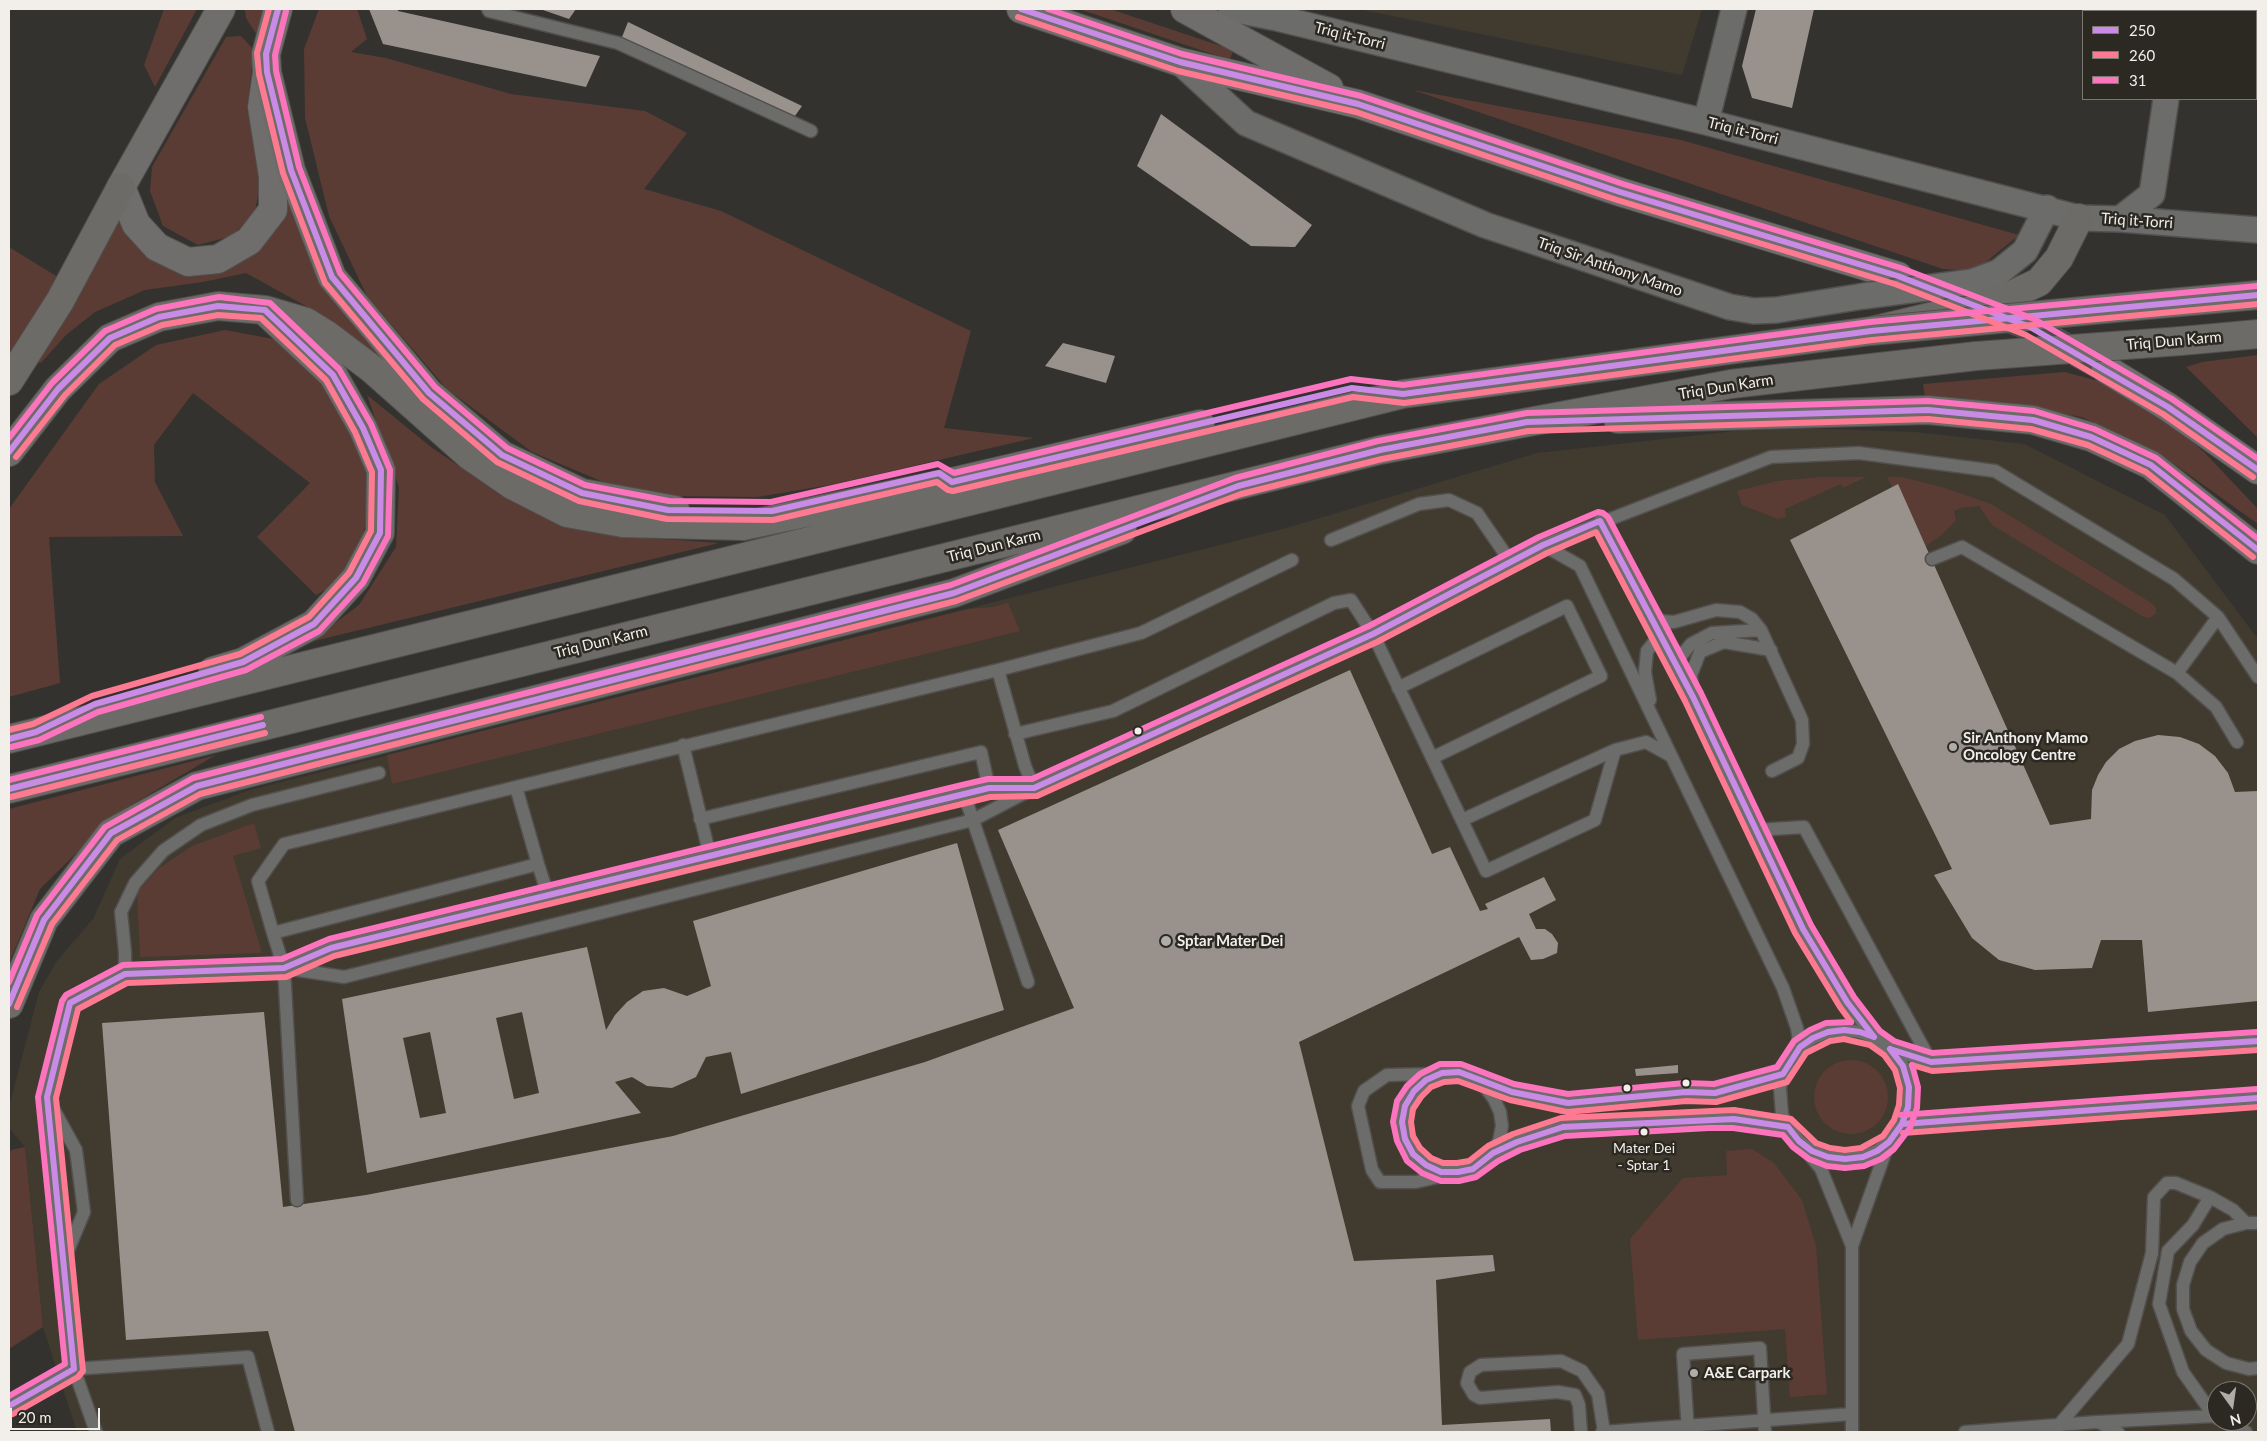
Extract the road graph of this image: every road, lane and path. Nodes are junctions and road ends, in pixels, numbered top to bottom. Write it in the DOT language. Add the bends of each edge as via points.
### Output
graph roads {
  1 [pos="221,9"];
  2 [pos="278,9"];
  3 [pos="488,9"];
  4 [pos="1021,9"];
  5 [pos="1186,9"];
  6 [pos="1231,9"];
  7 [pos="1734,9"];
  8 [pos="1279,13"];
  9 [pos="1180,62"];
  10 [pos="267,72"];
  11 [pos="2166,100"];
  12 [pos="1358,104"];
  13 [pos="1706,122"];
  14 [pos="811,131"];
  15 [pos="121,188"];
  16 [pos="2046,208"];
  17 [pos="2079,218"];
  18 [pos="2120,219"];
  19 [pos="2258,230"];
  20 [pos="1898,276"];
  21 [pos="2258,295"];
  22 [pos="265,310"];
  23 [pos="1871,331"];
  24 [pos="2258,334"];
  25 [pos="2106,370"];
  26 [pos="9,381"];
  27 [pos="1403,394"];
  28 [pos="1528,422"];
  29 [pos="9,452"];
  30 [pos="2258,470"];
  31 [pos="952,482"];
  32 [pos="1238,486"];
  33 [pos="1600,522"];
  34 [pos="1331,540"];
  35 [pos="1542,544"];
  36 [pos="2258,550"];
  37 [pos="1932,559"];
  38 [pos="1292,560"];
  39 [pos="1510,561"];
  40 [pos="1646,609"];
  41 [pos="2218,618"];
  42 [pos="1674,622"];
  43 [pos="1761,630"];
  44 [pos="1373,634"];
  45 [pos="1659,634"];
  46 [pos="1770,650"];
  47 [pos="1675,663"];
  48 [pos="998,670"];
  49 [pos="2177,673"];
  50 [pos="2258,677"];
  51 [pos="1398,688"];
  52 [pos="1693,697"];
  53 [pos="1654,717"];
  54 [pos="36,732"];
  55 [pos="1016,734"];
  56 [pos="9,739"];
  57 [pos="2237,742"];
  58 [pos="683,745"];
  59 [pos="1615,750"];
  60 [pos="1671,756"];
  61 [pos="1432,758"];
  62 [pos="1772,771"];
  63 [pos="379,773"];
  64 [pos="516,787"];
  65 [pos="989,788"];
  66 [pos="1034,788"];
  67 [pos="9,789"];
  68 [pos="964,794"];
  69 [pos="700,819"];
  70 [pos="973,820"];
  71 [pos="1462,820"];
  72 [pos="1757,830"];
  73 [pos="710,856"];
  74 [pos="538,864"];
  75 [pos="548,894"];
  76 [pos="273,933"];
  77 [pos="284,968"];
  78 [pos="125,974"];
  79 [pos="1028,982"];
  80 [pos="9,1004"];
  81 [pos="1874,1037"];
  82 [pos="2258,1041"];
  83 [pos="1800,1048"];
  84 [pos="1890,1049"];
  85 [pos="1930,1062"];
  86 [pos="1442,1073"];
  87 [pos="1783,1074"];
  88 [pos="1468,1077"];
  89 [pos="47,1097"];
  90 [pos="2258,1098"];
  91 [pos="1902,1124"];
  92 [pos="1788,1127"];
  93 [pos="1799,1141"];
  94 [pos="1889,1142"];
  95 [pos="1493,1154"];
  96 [pos="1458,1172"];
  97 [pos="2210,1197"];
  98 [pos="297,1200"];
  99 [pos="2252,1223"];
  100 [pos="1852,1246"];
  101 [pos="63,1262"];
  102 [pos="2258,1368"];
  103 [pos="74,1369"];
  104 [pos="2207,1404"];
  105 [pos="9,1406"];
  106 [pos="1852,1414"];
  107 [pos="2207,1418"];
  108 [pos="2097,1422"];
  109 [pos="1765,1426"];
  110 [pos="2058,1426"];
  111 [pos="1687,1429"];
  112 [pos="96,1432"];
  113 [pos="268,1432"];
  114 [pos="1581,1432"];
  115 [pos="1603,1432"];
  116 [pos="1852,1432"];
  117 [pos="1965,1432"];
  118 [pos="2118,1432"];
  1 -- 15 [label="main road"];
  2 -- 10 [label="main road" via="266,54"];
  3 -- 14 [label="lane" via="618,43"];
  4 -- 9 [label="main road, Triq Sir Anthony Mamo"];
  5 -- 12 [label="main road"];
  6 -- 8 [label="street, Triq it-Torri"];
  7 -- 13 [label="street"];
  8 -- 13 [label="street, Triq it-Torri"];
  9 -- 12 [label="main road, Triq Sir Anthony Mamo"];
  9 -- 16 [label="street, Triq Sir Anthony Mamo, bridge" via="1246,123 1485,225 1730,308 1777,310 1972,282 2000,272 2025,251"];
  10 -- 15 [label="main road" via="262,107 274,176 273,210 249,241 218,258 188,262 157,248 136,224"];
  10 -- 31 [label="highway" via="291,170 332,276 429,393 502,455 582,493 668,510 772,511 939,473"];
  11 -- 18 [label="street" via="2152,194"];
  12 -- 20 [label="main road, Triq Sir Anthony Mamo" via="1620,192"];
  13 -- 16 [label="street, Triq it-Torri"];
  15 -- 26 [label="highway" via="60,301"];
  16 -- 17 [label="street, Triq it-Torri"];
  17 -- 18 [label="street, Triq it-Torri"];
  17 -- 23 [label="highway" via="2059,258 2039,282 2009,296"];
  18 -- 19 [label="street, Triq it-Torri"];
  21 -- 23 [label="highway, bridge"];
  22 -- 29 [label="highway" via="218,306 159,317 110,338 58,389"];
  22 -- 31 [label="highway" via="306,322 327,335 372,369 470,456 512,485 567,513 624,523 743,526"];
  22 -- 54 [label="highway" via="333,375 363,428 381,470 380,533 356,578 314,624 243,662 95,704"];
  23 -- 27 [label="highway"];
  24 -- 28 [label="highway, Triq Dun Karm, bridge" via="1976,356 1731,384"];
  25 -- 30 [label="main road" via="2168,407"];
  27 -- 31 [label="highway" via="1352,388"];
  27 -- 54 [label="highway"];
  28 -- 32 [label="highway, Triq Dun Karm" via="1380,450"];
  28 -- 36 [label="highway" via="1928,410 2033,420 2090,437 2151,465"];
  32 -- 67 [label="highway, Triq Dun Karm"];
  32 -- 80 [label="highway" via="954,593 197,786 111,834 44,920"];
  33 -- 35 [label="lane"];
  33 -- 40 [label="lane"];
  33 -- 41 [label="lane" via="1771,457 1859,453 1995,471 2174,579"];
  34 -- 39 [label="lane" via="1419,504 1449,500 1477,513"];
  35 -- 39 [label="lane"];
  35 -- 53 [label="lane" via="1580,566"];
  37 -- 49 [label="lane" via="1962,547"];
  38 -- 48 [label="lane" via="1140,633"];
  39 -- 44 [label="lane"];
  40 -- 42 [label="lane" via="1661,621"];
  40 -- 45 [label="lane"];
  41 -- 49 [label="lane"];
  41 -- 50 [label="lane"];
  42 -- 43 [label="lane" via="1716,610 1740,612 1752,618"];
  42 -- 45 [label="lane"];
  43 -- 46 [label="lane"];
  43 -- 47 [label="lane" via="1712,633 1691,644"];
  44 -- 51 [label="lane"];
  44 -- 55 [label="lane" via="1351,600 1334,603 1113,711"];
  44 -- 66 [label="lane"];
  45 -- 47 [label="lane"];
  45 -- 53 [label="lane" via="1647,651 1645,672"];
  46 -- 52 [label="lane" via="1724,642 1700,652 1691,675"];
  46 -- 62 [label="lane" via="1802,720 1803,744 1798,758"];
  47 -- 52 [label="lane"];
  48 -- 55 [label="lane"];
  48 -- 58 [label="lane"];
  49 -- 57 [label="lane" via="2216,707"];
  51 -- 61 [label="lane"];
  51 -- 61 [label="lane" via="1568,606 1601,676"];
  52 -- 72 [label="lane"];
  53 -- 60 [label="lane"];
  54 -- 56 [label="highway"];
  55 -- 66 [label="lane"];
  58 -- 64 [label="lane"];
  58 -- 69 [label="lane"];
  59 -- 60 [label="lane" via="1646,742"];
  59 -- 71 [label="lane"];
  59 -- 71 [label="lane" via="1595,820 1486,870"];
  60 -- 83 [label="lane" via="1783,988 1797,1028"];
  61 -- 71 [label="lane"];
  63 -- 78 [label="lane" via="252,805 201,825 163,851 135,883 121,912"];
  64 -- 74 [label="lane"];
  64 -- 76 [label="lane" via="284,844 258,881"];
  65 -- 66 [label="lane"];
  65 -- 68 [label="lane"];
  65 -- 69 [label="lane" via="980,752"];
  66 -- 70 [label="lane"];
  68 -- 70 [label="lane"];
  68 -- 73 [label="lane"];
  69 -- 73 [label="lane"];
  70 -- 77 [label="lane" via="344,978"];
  70 -- 79 [label="lane"];
  72 -- 81 [label="lane" via="1803,929 1847,1002"];
  72 -- 85 [label="lane" via="1804,827"];
  73 -- 75 [label="lane"];
  74 -- 75 [label="lane"];
  74 -- 76 [label="lane"];
  75 -- 77 [label="lane" via="330,948"];
  76 -- 77 [label="lane"];
  77 -- 78 [label="lane"];
  77 -- 98 [label="lane"];
  78 -- 89 [label="lane" via="70,1003"];
  81 -- 83 [label="lane" via="1844,1030 1828,1032"];
  81 -- 84 [label="lane"];
  82 -- 85 [label="lane"];
  83 -- 87 [label="lane"];
  84 -- 85 [label="lane"];
  84 -- 91 [label="lane" via="1902,1066 1908,1087 1908,1107"];
  86 -- 88 [label="lane" via="1458,1072"];
  86 -- 96 [label="lane" via="1426,1080 1414,1091 1405,1106 1402,1122 1405,1139 1413,1154 1441,1172"];
  86 -- 96 [label="lane" via="1387,1075 1364,1091 1358,1106 1372,1170 1380,1182 1416,1182"];
  87 -- 88 [label="lane" via="1715,1094 1686,1092 1568,1103 1512,1092"];
  87 -- 92 [label="lane" via="1780,1102"];
  88 -- 95 [label="lane" via="1485,1087 1500,1112 1502,1126"];
  89 -- 101 [label="lane"];
  89 -- 101 [label="lane" via="76,1150 84,1212"];
  90 -- 91 [label="lane"];
  91 -- 94 [label="lane"];
  92 -- 93 [label="lane"];
  92 -- 95 [label="lane" via="1734,1119 1563,1127 1517,1142"];
  93 -- 94 [label="lane" via="1812,1151 1845,1160 1863,1156"];
  93 -- 100 [label="lane" via="1821,1169"];
  94 -- 100 [label="lane"];
  95 -- 96 [label="lane" via="1472,1169"];
  97 -- 99 [label="lane"];
  97 -- 104 [label="lane" via="2193,1225 2168,1251 2159,1304 2183,1372"];
  97 -- 110 [label="lane" via="2176,1183 2167,1183 2154,1196 2152,1253 2128,1344"];
  99 -- 102 [label="lane" via="2223,1229 2204,1243 2190,1262 2183,1285 2183,1309 2191,1331 2206,1350 2226,1363"];
  100 -- 106 [label="lane"];
  101 -- 103 [label="lane"];
  103 -- 105 [label="lane"];
  103 -- 112 [label="lane"];
  103 -- 113 [label="lane" via="248,1357"];
  106 -- 109 [label="lane"];
  106 -- 116 [label="lane"];
  107 -- 108 [label="lane"];
  108 -- 110 [label="lane"];
  108 -- 118 [label="lane"];
  109 -- 111 [label="lane"];
  109 -- 111 [label="lane" via="1760,1348 1683,1354"];
  110 -- 117 [label="lane"];
  111 -- 115 [label="lane"];
  114 -- 115 [label="lane" via="1575,1395 1558,1392 1480,1398 1474,1395 1467,1383 1470,1372 1481,1365 1561,1361 1582,1371 1598,1394"];
}
